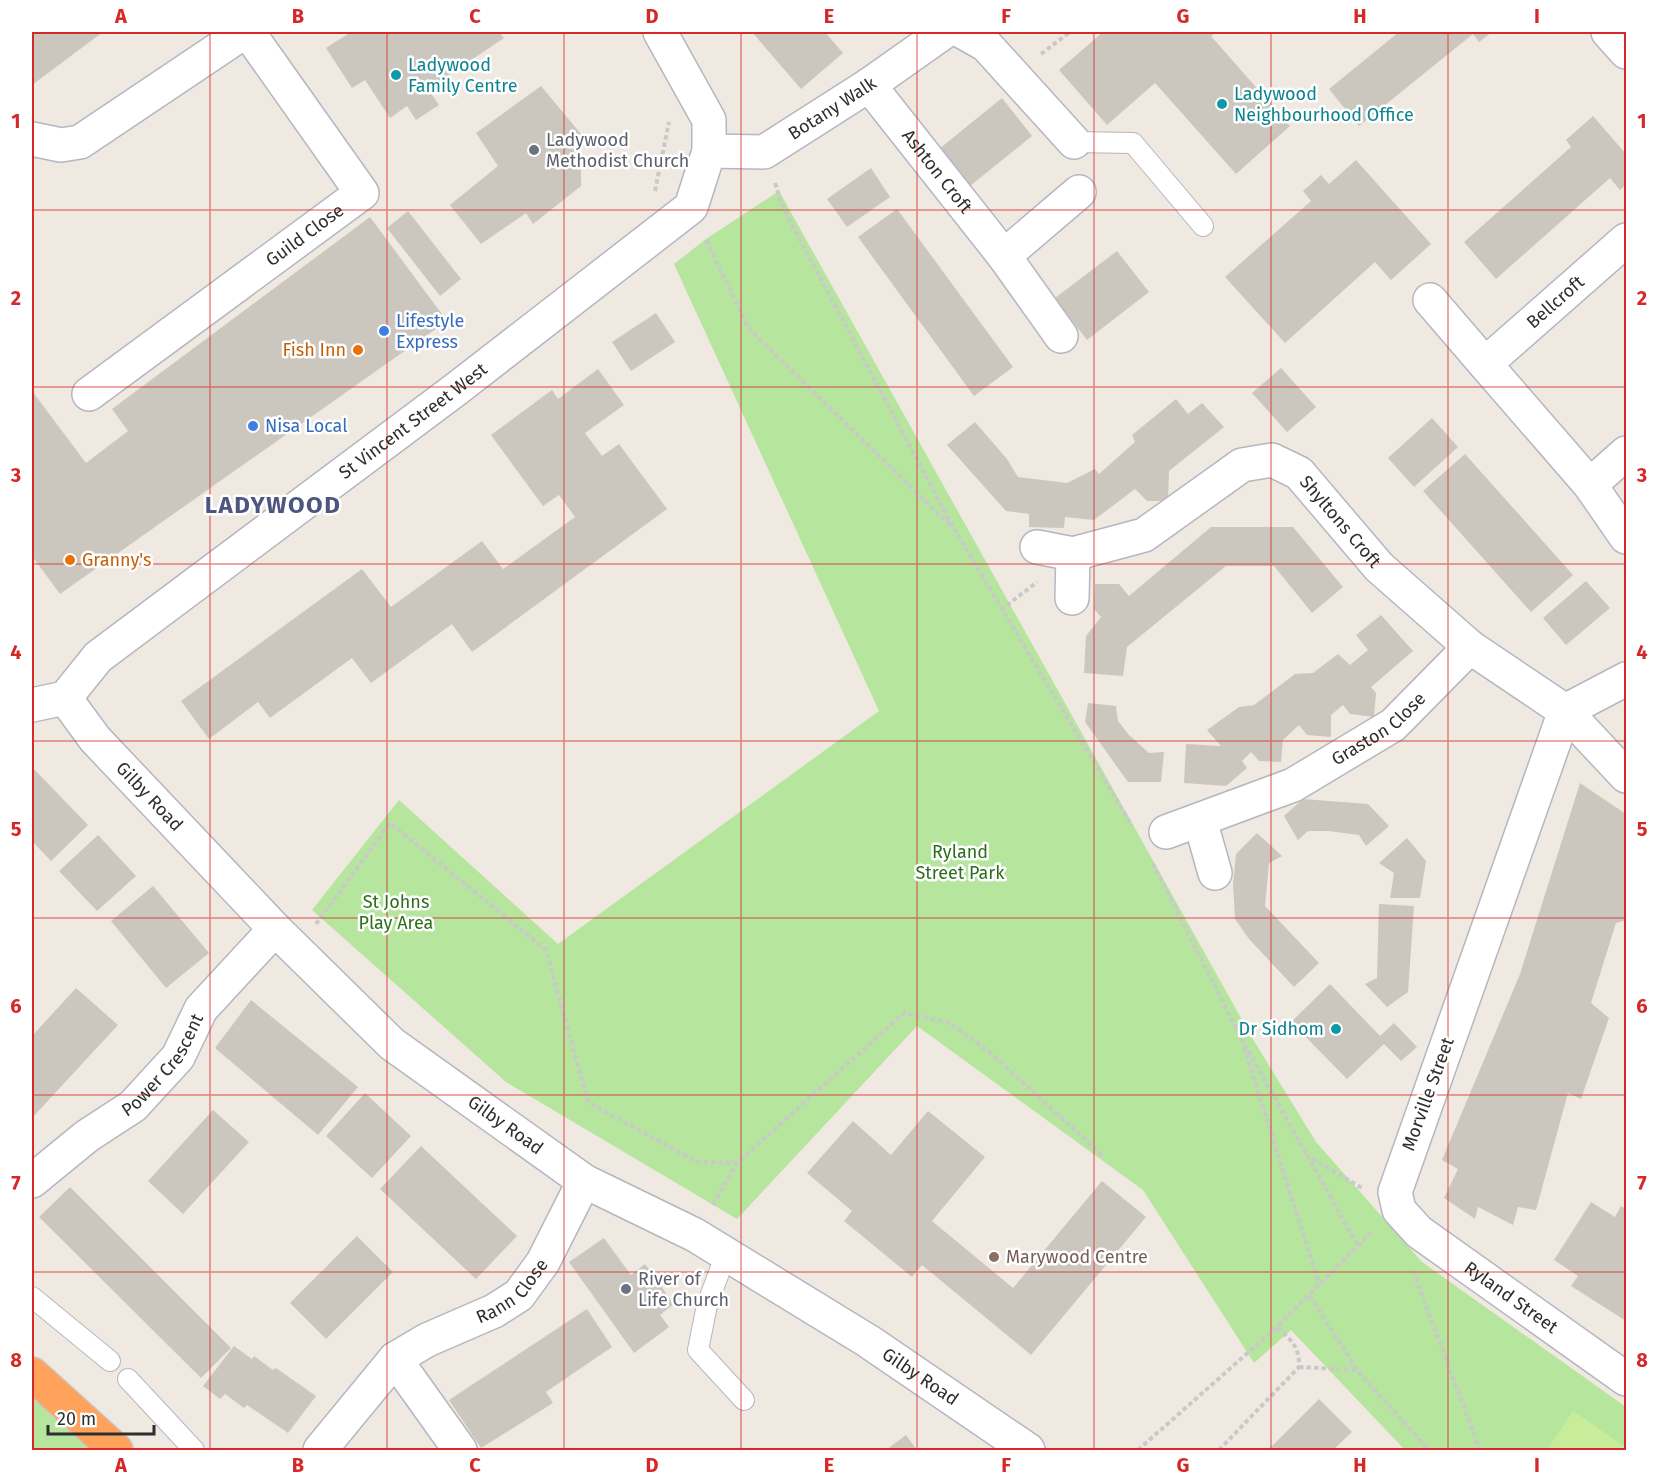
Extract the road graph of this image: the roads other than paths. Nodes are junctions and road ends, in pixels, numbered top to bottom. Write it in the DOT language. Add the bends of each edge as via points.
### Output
graph roads {
  1 [pos="246,32"];
  2 [pos="660,32"];
  3 [pos="944,32"];
  4 [pos="963,32"];
  5 [pos="1608,32"];
  6 [pos="1626,52"];
  7 [pos="869,85"];
  8 [pos="32,139"];
  9 [pos="1074,142"];
  10 [pos="709,151"];
  11 [pos="1079,192"];
  12 [pos="1203,226"];
  13 [pos="1626,240"];
  14 [pos="1004,256"];
  15 [pos="1430,300"];
  16 [pos="1061,336"];
  17 [pos="1485,364"];
  18 [pos="89,394"];
  19 [pos="1626,453"];
  20 [pos="1590,485"];
  21 [pos="1626,537"];
  22 [pos="1037,548"];
  23 [pos="1073,554"];
  24 [pos="1072,598"];
  25 [pos="1470,647"];
  26 [pos="1626,679"];
  27 [pos="65,698"];
  28 [pos="32,705"];
  29 [pos="1565,711"];
  30 [pos="1626,776"];
  31 [pos="1200,820"];
  32 [pos="1158,846"];
  33 [pos="1215,873"];
  34 [pos="285,940"];
  35 [pos="32,1181"];
  36 [pos="584,1181"];
  37 [pos="1399,1210"];
  38 [pos="726,1254"];
  39 [pos="32,1297"];
  40 [pos="395,1359"];
  41 [pos="110,1361"];
  42 [pos="32,1374"];
  43 [pos="128,1379"];
  44 [pos="1626,1379"];
  45 [pos="744,1400"];
  46 [pos="116,1450"];
  47 [pos="194,1450"];
  48 [pos="320,1450"];
  49 [pos="460,1450"];
  50 [pos="1028,1450"];
  1 -- 8 [label="street, Guild Close" via="80,142 61,145"];
  1 -- 18 [label="street, Guild Close" via="362,193"];
  2 -- 10 [label="street, St Vincent Street West" via="709,120"];
  3 -- 7 [label="street, Botany Walk"];
  4 -- 9 [label="street" via="986,45"];
  5 -- 6 [label="street"];
  7 -- 10 [label="street, Botany Walk" via="764,152"];
  7 -- 14 [label="street, Ashton Croft"];
  9 -- 12 [label="lane" via="1133,143"];
  10 -- 27 [label="street, St Vincent Street West" via="691,207 455,390 98,657"];
  11 -- 14 [label="street"];
  13 -- 17 [label="street, Bellcroft"];
  14 -- 16 [label="street, Ashton Croft"];
  15 -- 17 [label="street"];
  17 -- 20 [label="street"];
  19 -- 20 [label="street"];
  20 -- 21 [label="street"];
  22 -- 23 [label="street"];
  23 -- 24 [label="street"];
  23 -- 25 [label="street, Shyltons Croft" via="1144,535 1242,465 1272,460 1299,473 1379,567"];
  25 -- 29 [label="street"];
  25 -- 31 [label="street, Graston Close" via="1393,725 1293,785"];
  26 -- 29 [label="street"];
  27 -- 28 [label="street"];
  27 -- 34 [label="street, Gilby Road" via="95,739"];
  29 -- 30 [label="street"];
  29 -- 37 [label="street, Morville Street" via="1399,1175 1395,1192"];
  31 -- 32 [label="street, Graston Close"];
  31 -- 33 [label="street"];
  34 -- 35 [label="street, Power Crescent" via="201,1009 178,1057 134,1106 87,1136"];
  34 -- 36 [label="street, Gilby Road" via="392,1044"];
  36 -- 38 [label="street, Gilby Road"];
  36 -- 40 [label="street, Rann Close" via="543,1263 519,1295"];
  37 -- 44 [label="street, Ryland Street" via="1419,1232"];
  38 -- 45 [label="lane" via="707,1305 698,1350"];
  38 -- 50 [label="street, Gilby Road" via="868,1341"];
  39 -- 41 [label="lane"];
  40 -- 48 [label="street, Rann Close"];
  40 -- 49 [label="street"];
  42 -- 46 [label="highway"];
  43 -- 47 [label="lane"];
}
